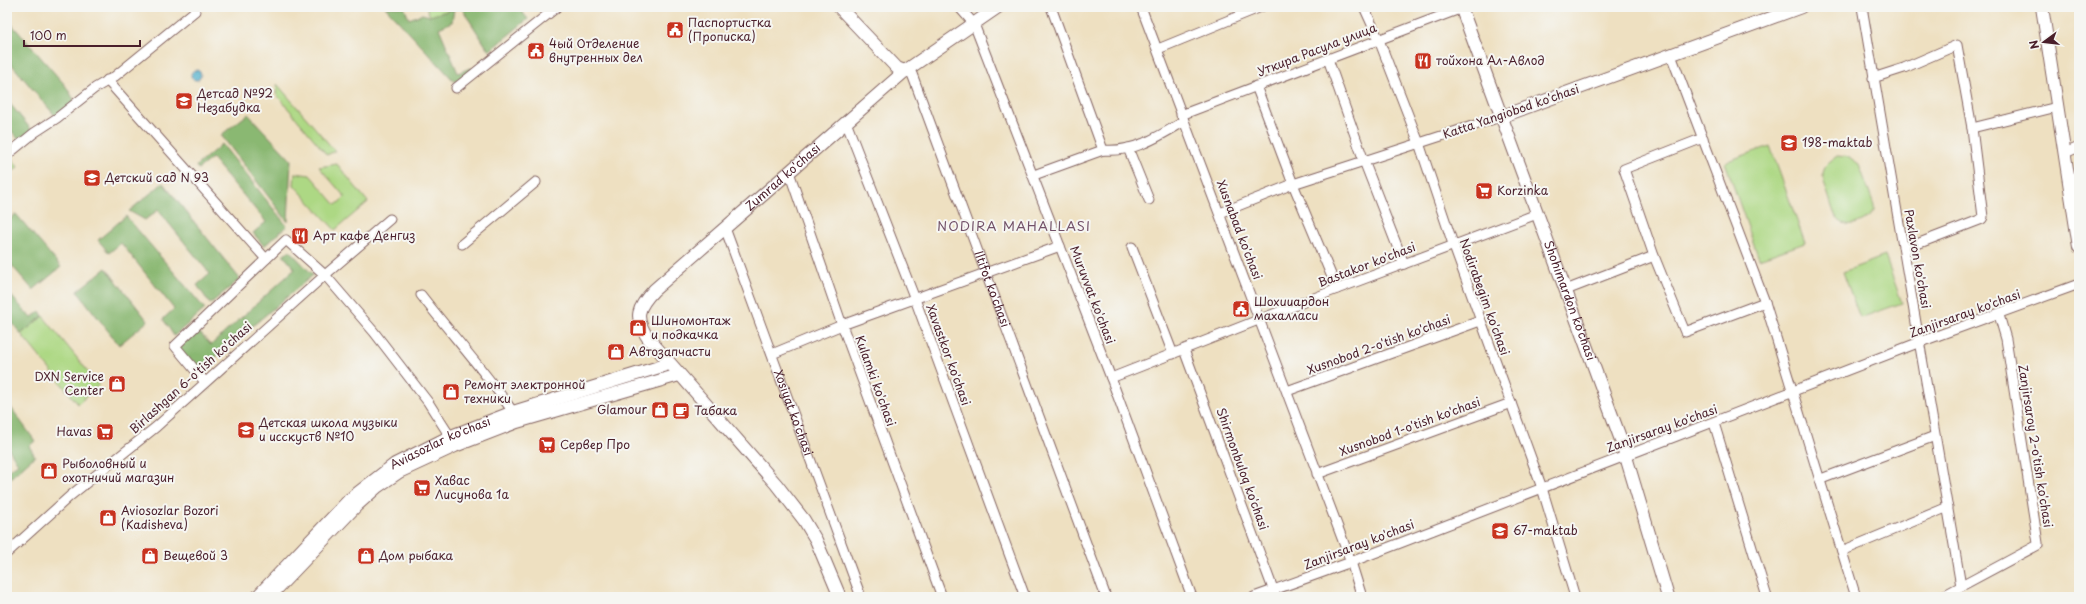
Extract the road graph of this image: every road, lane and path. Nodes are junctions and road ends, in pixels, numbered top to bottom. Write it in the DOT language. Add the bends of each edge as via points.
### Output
graph roads {
  1 [pos="557,7"];
  2 [pos="839,7"];
  3 [pos="960,7"];
  4 [pos="998,7"];
  5 [pos="1051,7"];
  6 [pos="1141,7"];
  7 [pos="1261,7"];
  8 [pos="1364,7"];
  9 [pos="1862,7"];
  10 [pos="2042,7"];
  11 [pos="1462,8"];
  12 [pos="1794,8"];
  13 [pos="195,11"];
  14 [pos="974,24"];
  15 [pos="1379,40"];
  16 [pos="1158,49"];
  17 [pos="1671,55"];
  18 [pos="1328,58"];
  19 [pos="905,71"];
  20 [pos="1873,78"];
  21 [pos="107,80"];
  22 [pos="1256,86"];
  23 [pos="456,88"];
  24 [pos="2057,107"];
  25 [pos="1503,116"];
  26 [pos="1182,119"];
  27 [pos="846,122"];
  28 [pos="1972,128"];
  29 [pos="1703,138"];
  30 [pos="1419,143"];
  31 [pos="2079,147"];
  32 [pos="1128,148"];
  33 [pos="1103,150"];
  34 [pos="2065,154"];
  35 [pos="7,155"];
  36 [pos="1364,161"];
  37 [pos="789,172"];
  38 [pos="1034,175"];
  39 [pos="536,182"];
  40 [pos="1293,184"];
  41 [pos="1149,200"];
  42 [pos="1220,213"];
  43 [pos="1537,214"];
  44 [pos="390,219"];
  45 [pos="725,228"];
  46 [pos="462,244"];
  47 [pos="1452,244"];
  48 [pos="1060,246"];
  49 [pos="1132,247"];
  50 [pos="2079,247"];
  51 [pos="1904,248"];
  52 [pos="1654,256"];
  53 [pos="266,259"];
  54 [pos="1404,264"];
  55 [pos="986,273"];
  56 [pos="325,274"];
  57 [pos="2079,284"];
  58 [pos="1337,288"];
  59 [pos="1566,290"];
  60 [pos="421,295"];
  61 [pos="915,299"];
  62 [pos="1765,302"];
  63 [pos="1999,314"];
  64 [pos="1260,319"];
  65 [pos="1480,321"];
  66 [pos="842,325"];
  67 [pos="1920,342"];
  68 [pos="1184,350"];
  69 [pos="772,354"];
  70 [pos="1173,354"];
  71 [pos="669,364"];
  72 [pos="679,375"];
  73 [pos="1111,378"];
  74 [pos="205,382"];
  75 [pos="1287,391"];
  76 [pos="1794,391"];
  77 [pos="1510,403"];
  78 [pos="515,417"];
  79 [pos="1714,423"];
  80 [pos="1936,436"];
  81 [pos="453,441"];
  82 [pos="1626,455"];
  83 [pos="1317,474"];
  84 [pos="1820,479"];
  85 [pos="1542,488"];
  86 [pos="1948,507"];
  87 [pos="1842,552"];
  88 [pos="7,553"];
  89 [pos="1351,562"];
  90 [pos="1961,586"];
  91 [pos="1275,593"];
  92 [pos="257,597"];
  93 [pos="269,597"];
  94 [pos="840,597"];
  95 [pos="861,597"];
  96 [pos="942,597"];
  97 [pos="1025,597"];
  98 [pos="1106,597"];
  99 [pos="1192,597"];
  100 [pos="1254,597"];
  101 [pos="1362,597"];
  102 [pos="1575,597"];
  103 [pos="1668,597"];
  104 [pos="1767,597"];
  105 [pos="1856,597"];
  106 [pos="1941,597"];
  1 -- 23 [label="street"];
  2 -- 19 [label="main road, Iltifot ko'chasi" via="897,68"];
  3 -- 14 [label="street, Muruvvat ko'chasi"];
  4 -- 14 [label="main road, Zumrad ko'chasi"];
  5 -- 33 [label="street"];
  6 -- 16 [label="street, Xusnabad ko'chasi"];
  7 -- 16 [label="street"];
  8 -- 15 [label="street, Nodirabegim ko'chasi"];
  9 -- 20 [label="street, Paxlavon ko'chasi"];
  10 -- 24 [label="main road"];
  11 -- 15 [label="street, Уткира Расула улица"];
  11 -- 25 [label="main road, Shohimardon ko'chasi"];
  12 -- 17 [label="main road, Katta Yangiobod ko'chasi"];
  13 -- 21 [label="street"];
  14 -- 19 [label="main road, Zumrad ko'chasi"];
  14 -- 38 [label="street, Muruvvat ko'chasi"];
  15 -- 18 [label="street, Уткира Расула улица"];
  15 -- 30 [label="street, Nodirabegim ko'chasi"];
  16 -- 26 [label="street, Xusnabad ko'chasi"];
  17 -- 25 [label="main road, Katta Yangiobod ko'chasi"];
  17 -- 29 [label="street"];
  18 -- 22 [label="street, Уткира Расула улица"];
  18 -- 36 [label="street"];
  19 -- 27 [label="main road, Zumrad ko'chasi"];
  19 -- 55 [label="street, Iltifot ko'chasi" via="912,74"];
  20 -- 28 [label="street" via="1904,68 1957,45"];
  20 -- 51 [label="street, Paxlavon ko'chasi"];
  21 -- 35 [label="street"];
  21 -- 53 [label="street"];
  22 -- 26 [label="street, Уткира Расула улица"];
  22 -- 40 [label="street"];
  24 -- 28 [label="street"];
  24 -- 34 [label="main road"];
  25 -- 30 [label="street, Katta Yangiobod ko'chasi"];
  25 -- 43 [label="main road, Shohimardon ko'chasi"];
  26 -- 32 [label="street, Уткира Расула улица" via="1152,140"];
  26 -- 42 [label="street, Xusnabad ko'chasi"];
  27 -- 37 [label="main road, Zumrad ko'chasi"];
  27 -- 61 [label="street, Xavastkor ko'chasi"];
  28 -- 51 [label="street" via="1982,219"];
  29 -- 52 [label="street" via="1624,169"];
  29 -- 62 [label="street"];
  30 -- 36 [label="street, Katta Yangiobod ko'chasi"];
  30 -- 47 [label="street, Nodirabegim ko'chasi"];
  31 -- 34 [label="street"];
  32 -- 33 [label="street, Уткира Расула улица"];
  32 -- 41 [label="street"];
  33 -- 38 [label="street, Уткира Расула улица"];
  34 -- 50 [label="main road"];
  36 -- 40 [label="street, Katta Yangiobod ko'chasi"];
  36 -- 54 [label="street"];
  37 -- 45 [label="main road, Zumrad ko'chasi"];
  37 -- 66 [label="street, Kulamki ko'chasi"];
  38 -- 48 [label="street, Muruvvat ko'chasi"];
  39 -- 46 [label="street"];
  40 -- 42 [label="street, Katta Yangiobod ko'chasi"];
  40 -- 58 [label="street"];
  42 -- 64 [label="street, Xusnabad ko'chasi"];
  43 -- 47 [label="street, Bastakor ko'chasi"];
  43 -- 59 [label="main road, Shohimardon ko'chasi"];
  44 -- 56 [label="street, Birlashgan 6-o'tish ko'chasi"];
  45 -- 69 [label="street, Xosiyat ko'chasi"];
  45 -- 71 [label="main road, Zumrad ko'chasi" via="654,290 641,306 639,318 642,330"];
  47 -- 54 [label="street, Bastakor ko'chasi"];
  47 -- 65 [label="street, Nodirabegim ko'chasi"];
  48 -- 55 [label="street"];
  48 -- 73 [label="street, Muruvvat ko'chasi"];
  49 -- 70 [label="street"];
  51 -- 67 [label="street, Paxlavon ko'chasi"];
  52 -- 59 [label="street"];
  52 -- 62 [label="street" via="1685,332"];
  53 -- 56 [label="street" via="286,240"];
  53 -- 74 [label="street" via="175,346"];
  54 -- 58 [label="street, Bastakor ko'chasi"];
  55 -- 61 [label="street"];
  55 -- 98 [label="street, Iltifot ko'chasi"];
  56 -- 74 [label="street, Birlashgan 6-o'tish ko'chasi"];
  56 -- 81 [label="street" via="428,402"];
  57 -- 63 [label="street, Zanjirsaray ko'chasi"];
  58 -- 64 [label="street, Bastakor ko'chasi"];
  59 -- 82 [label="main road, Shohimardon ko'chasi"];
  60 -- 78 [label="street" via="476,360"];
  61 -- 66 [label="street"];
  61 -- 97 [label="street, Xavastkor ko'chasi"];
  62 -- 76 [label="street"];
  63 -- 67 [label="street, Zanjirsaray ko'chasi"];
  63 -- 90 [label="street, Zanjirsaroy 2-o'tish ko'chasi" via="2006,339 2038,545"];
  64 -- 68 [label="street, Bastakor ko'chasi"];
  64 -- 75 [label="street, Xusnabad ko'chasi"];
  65 -- 75 [label="street, Xusnobod 2-o'tish ko'chasi"];
  65 -- 77 [label="street, Nodirabegim ko'chasi"];
  66 -- 69 [label="street"];
  66 -- 96 [label="street, Kulamki ko'chasi"];
  67 -- 76 [label="street, Zanjirsaray ko'chasi"];
  67 -- 80 [label="street, Paxlavon ko'chasi"];
  68 -- 70 [label="street, Bastakor ko'chasi"];
  68 -- 91 [label="street, Shirmonbuloq ko'chasi"];
  69 -- 95 [label="street, Xosiyat ko'chasi"];
  70 -- 73 [label="street, Bastakor ko'chasi"];
  71 -- 72 [label="main road, Zumrad ko'chasi"];
  71 -- 78 [label="main road, Aviasozlar ko'chasi"];
  72 -- 78 [label="main road, Aviasozlar ko'chasi"];
  72 -- 94 [label="main road" via="776,484 804,520 816,540"];
  73 -- 99 [label="street, Muruvvat ko'chasi"];
  74 -- 88 [label="street, Birlashgan 6-o'tish ko'chasi" via="156,427 62,503"];
  75 -- 83 [label="street, Xusnabad ko'chasi"];
  76 -- 79 [label="street, Zanjirsaray ko'chasi"];
  76 -- 84 [label="street"];
  77 -- 83 [label="street, Xusnobod 1-o'tish ko'chasi"];
  77 -- 85 [label="street, Nodirabegim ko'chasi"];
  78 -- 81 [label="main road, Aviasozlar ko'chasi"];
  79 -- 82 [label="street, Zanjirsaray ko'chasi"];
  79 -- 104 [label="street"];
  80 -- 84 [label="street"];
  80 -- 86 [label="street, Paxlavon ko'chasi"];
  81 -- 92 [label="main road, Aviasozlar ko'chasi" via="396,464 371,480"];
  81 -- 93 [label="main road, Aviasozlar ko'chasi" via="377,487"];
  82 -- 85 [label="street, Zanjirsaray ko'chasi"];
  82 -- 103 [label="main road, Shohimardon ko'chasi"];
  83 -- 89 [label="street, Xusnabad ko'chasi"];
  84 -- 87 [label="street"];
  85 -- 89 [label="street, Zanjirsaray ko'chasi"];
  85 -- 102 [label="street, Nodirabegim ko'chasi"];
  86 -- 87 [label="street"];
  86 -- 90 [label="street, Paxlavon ko'chasi"];
  87 -- 105 [label="street"];
  89 -- 91 [label="street, Zanjirsaray ko'chasi"];
  89 -- 101 [label="street, Xusnabad ko'chasi"];
  90 -- 106 [label="street, Zanjirsaroy 2-o'tish ko'chasi"];
  91 -- 100 [label="street, Zanjirsaray ko'chasi"];
}
